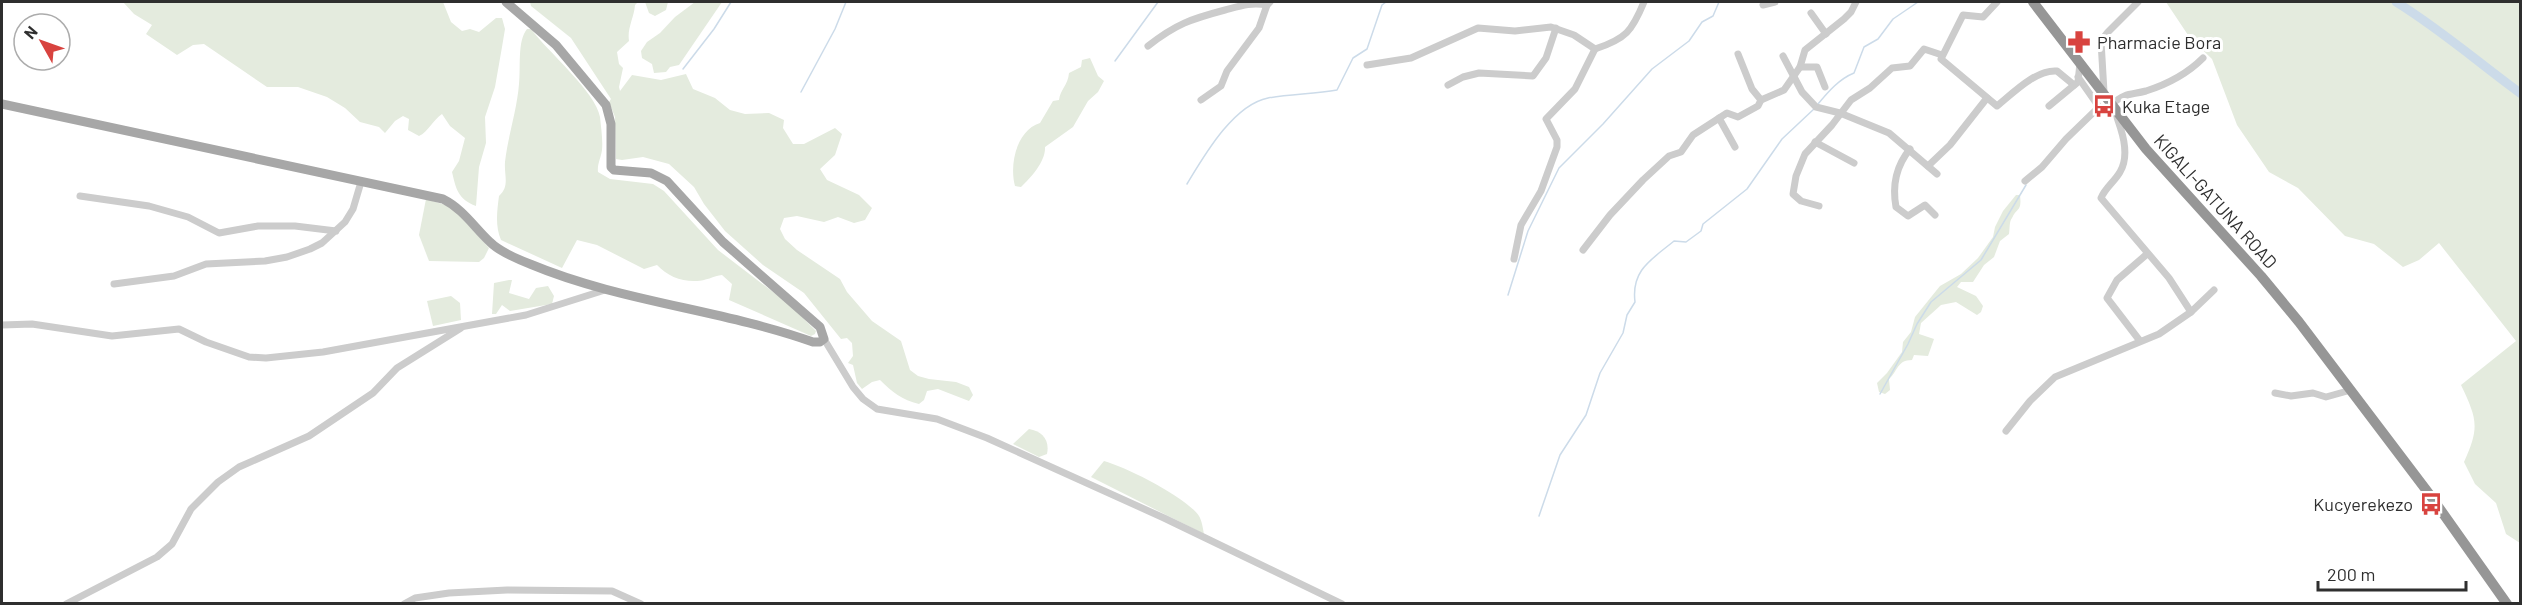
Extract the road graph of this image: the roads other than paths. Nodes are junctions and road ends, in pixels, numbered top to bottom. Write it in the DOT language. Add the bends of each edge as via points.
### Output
graph roads {
  1 [pos="506,2"];
  2 [pos="1644,2"];
  3 [pos="1775,2"];
  4 [pos="1856,2"];
  5 [pos="1997,2"];
  6 [pos="2033,2"];
  7 [pos="2138,2"];
  8 [pos="1268,3"];
  9 [pos="1763,5"];
  10 [pos="1811,13"];
  11 [pos="1556,28"];
  12 [pos="1826,34"];
  13 [pos="1148,46"];
  14 [pos="1595,49"];
  15 [pos="1738,54"];
  16 [pos="1942,55"];
  17 [pos="1784,56"];
  18 [pos="2203,58"];
  19 [pos="2080,63"];
  20 [pos="1367,65"];
  21 [pos="1800,67"];
  22 [pos="1794,75"];
  23 [pos="2078,77"];
  24 [pos="1448,85"];
  25 [pos="2074,86"];
  26 [pos="1826,87"];
  27 [pos="1987,98"];
  28 [pos="2108,99"];
  29 [pos="1201,100"];
  30 [pos="1761,100"];
  31 [pos="2,104"];
  32 [pos="2049,106"];
  33 [pos="1840,113"];
  34 [pos="1719,118"];
  35 [pos="1815,142"];
  36 [pos="1736,147"];
  37 [pos="1910,149"];
  38 [pos="1854,163"];
  39 [pos="1928,166"];
  40 [pos="1937,174"];
  41 [pos="2025,181"];
  42 [pos="361,182"];
  43 [pos="80,196"];
  44 [pos="1819,206"];
  45 [pos="1935,215"];
  46 [pos="336,231"];
  47 [pos="1583,250"];
  48 [pos="2147,254"];
  49 [pos="1514,259"];
  50 [pos="114,284"];
  51 [pos="2214,290"];
  52 [pos="605,291"];
  53 [pos="2191,312"];
  54 [pos="2,325"];
  55 [pos="463,326"];
  56 [pos="2310,336"];
  57 [pos="824,339"];
  58 [pos="2140,341"];
  59 [pos="2351,390"];
  60 [pos="2275,393"];
  61 [pos="2006,431"];
  62 [pos="416,601"];
  63 [pos="66,603"];
  64 [pos="404,603"];
  65 [pos="641,603"];
  66 [pos="1342,603"];
  67 [pos="2507,603"];
  68 [pos="2513,603"];
  1 -- 57 [label="main road" via="556,45 606,105 611,124 611,167 651,173 667,181 723,242 820,327"];
  2 -- 14 [label="street" via="1629,32"];
  3 -- 9 [label="street"];
  4 -- 12 [label="street" via="1851,12"];
  5 -- 16 [label="street" via="1983,17 1963,15"];
  6 -- 19 [label="highway, KIGALI-GATUNA ROAD"];
  7 -- 28 [label="street" via="2101,41"];
  8 -- 13 [label="street" via="1241,5 1194,18"];
  8 -- 29 [label="street" via="1259,28 1227,71 1221,86"];
  10 -- 12 [label="street"];
  11 -- 14 [label="street"];
  11 -- 20 [label="street" via="1473,28 1411,58"];
  11 -- 24 [label="street" via="1546,58 1533,76 1479,73"];
  12 -- 21 [label="street" via="1804,50"];
  14 -- 49 [label="street" via="1575,89 1545,119 1557,147 1541,191 1521,225"];
  15 -- 30 [label="street"];
  16 -- 27 [label="street" via="1941,59"];
  16 -- 33 [label="street" via="1924,49 1910,66 1887,71"];
  17 -- 22 [label="street"];
  18 -- 28 [label="street" via="2185,74 2144,92"];
  19 -- 23 [label="street"];
  19 -- 28 [label="highway, KIGALI-GATUNA ROAD"];
  21 -- 22 [label="street"];
  21 -- 26 [label="street" via="1817,67"];
  22 -- 30 [label="street" via="1784,90"];
  22 -- 33 [label="street" via="1802,92 1816,107"];
  23 -- 25 [label="street"];
  23 -- 41 [label="street" via="2099,107"];
  25 -- 27 [label="street" via="2053,70 2029,81 1997,106"];
  25 -- 32 [label="street"];
  27 -- 39 [label="street"];
  28 -- 48 [label="street" via="2122,129 2123,161 2101,198"];
  28 -- 56 [label="highway, KIGALI-GATUNA ROAD" via="2176,184"];
  30 -- 34 [label="street" via="1758,106 1738,117 1727,113"];
  31 -- 42 [label="main road"];
  33 -- 35 [label="street"];
  33 -- 37 [label="street" via="1889,133"];
  34 -- 36 [label="street"];
  34 -- 47 [label="street" via="1693,135 1681,152 1669,156 1643,180"];
  35 -- 38 [label="street"];
  35 -- 44 [label="street" via="1798,170 1793,194 1801,201"];
  37 -- 39 [label="street"];
  37 -- 45 [label="street" via="1896,175 1896,207 1908,216 1925,206"];
  39 -- 40 [label="street"];
  42 -- 46 [label="street" via="353,209"];
  42 -- 52 [label="main road" via="443,199 459,209 501,250"];
  43 -- 46 [label="street" via="149,206 188,217 219,234 258,226"];
  46 -- 50 [label="street" via="322,243 287,257 206,264 174,276"];
  48 -- 53 [label="street" via="2169,278"];
  48 -- 58 [label="street" via="2117,280 2107,298"];
  51 -- 53 [label="street"];
  52 -- 55 [label="street" via="526,315"];
  52 -- 57 [label="main road" via="767,327 813,342"];
  53 -- 58 [label="street" via="2159,334"];
  54 -- 55 [label="street" via="32,324 112,336 179,329 238,353 266,358 323,352"];
  55 -- 63 [label="street" via="397,368 373,393 309,436 239,467 218,482 191,509 172,544 157,556"];
  56 -- 59 [label="highway, KIGALI-GATUNA ROAD"];
  56 -- 68 [label="highway, KIGALI-GATUNA ROAD" via="2363,397 2430,485"];
  57 -- 66 [label="street" via="862,399 877,409 938,419 987,438"];
  58 -- 61 [label="street" via="2055,377"];
  59 -- 60 [label="street" via="2326,398 2313,393"];
  59 -- 67 [label="highway, KIGALI-GATUNA ROAD"];
  62 -- 64 [label="street"];
  62 -- 65 [label="street" via="449,593 507,590 612,591"];
}
